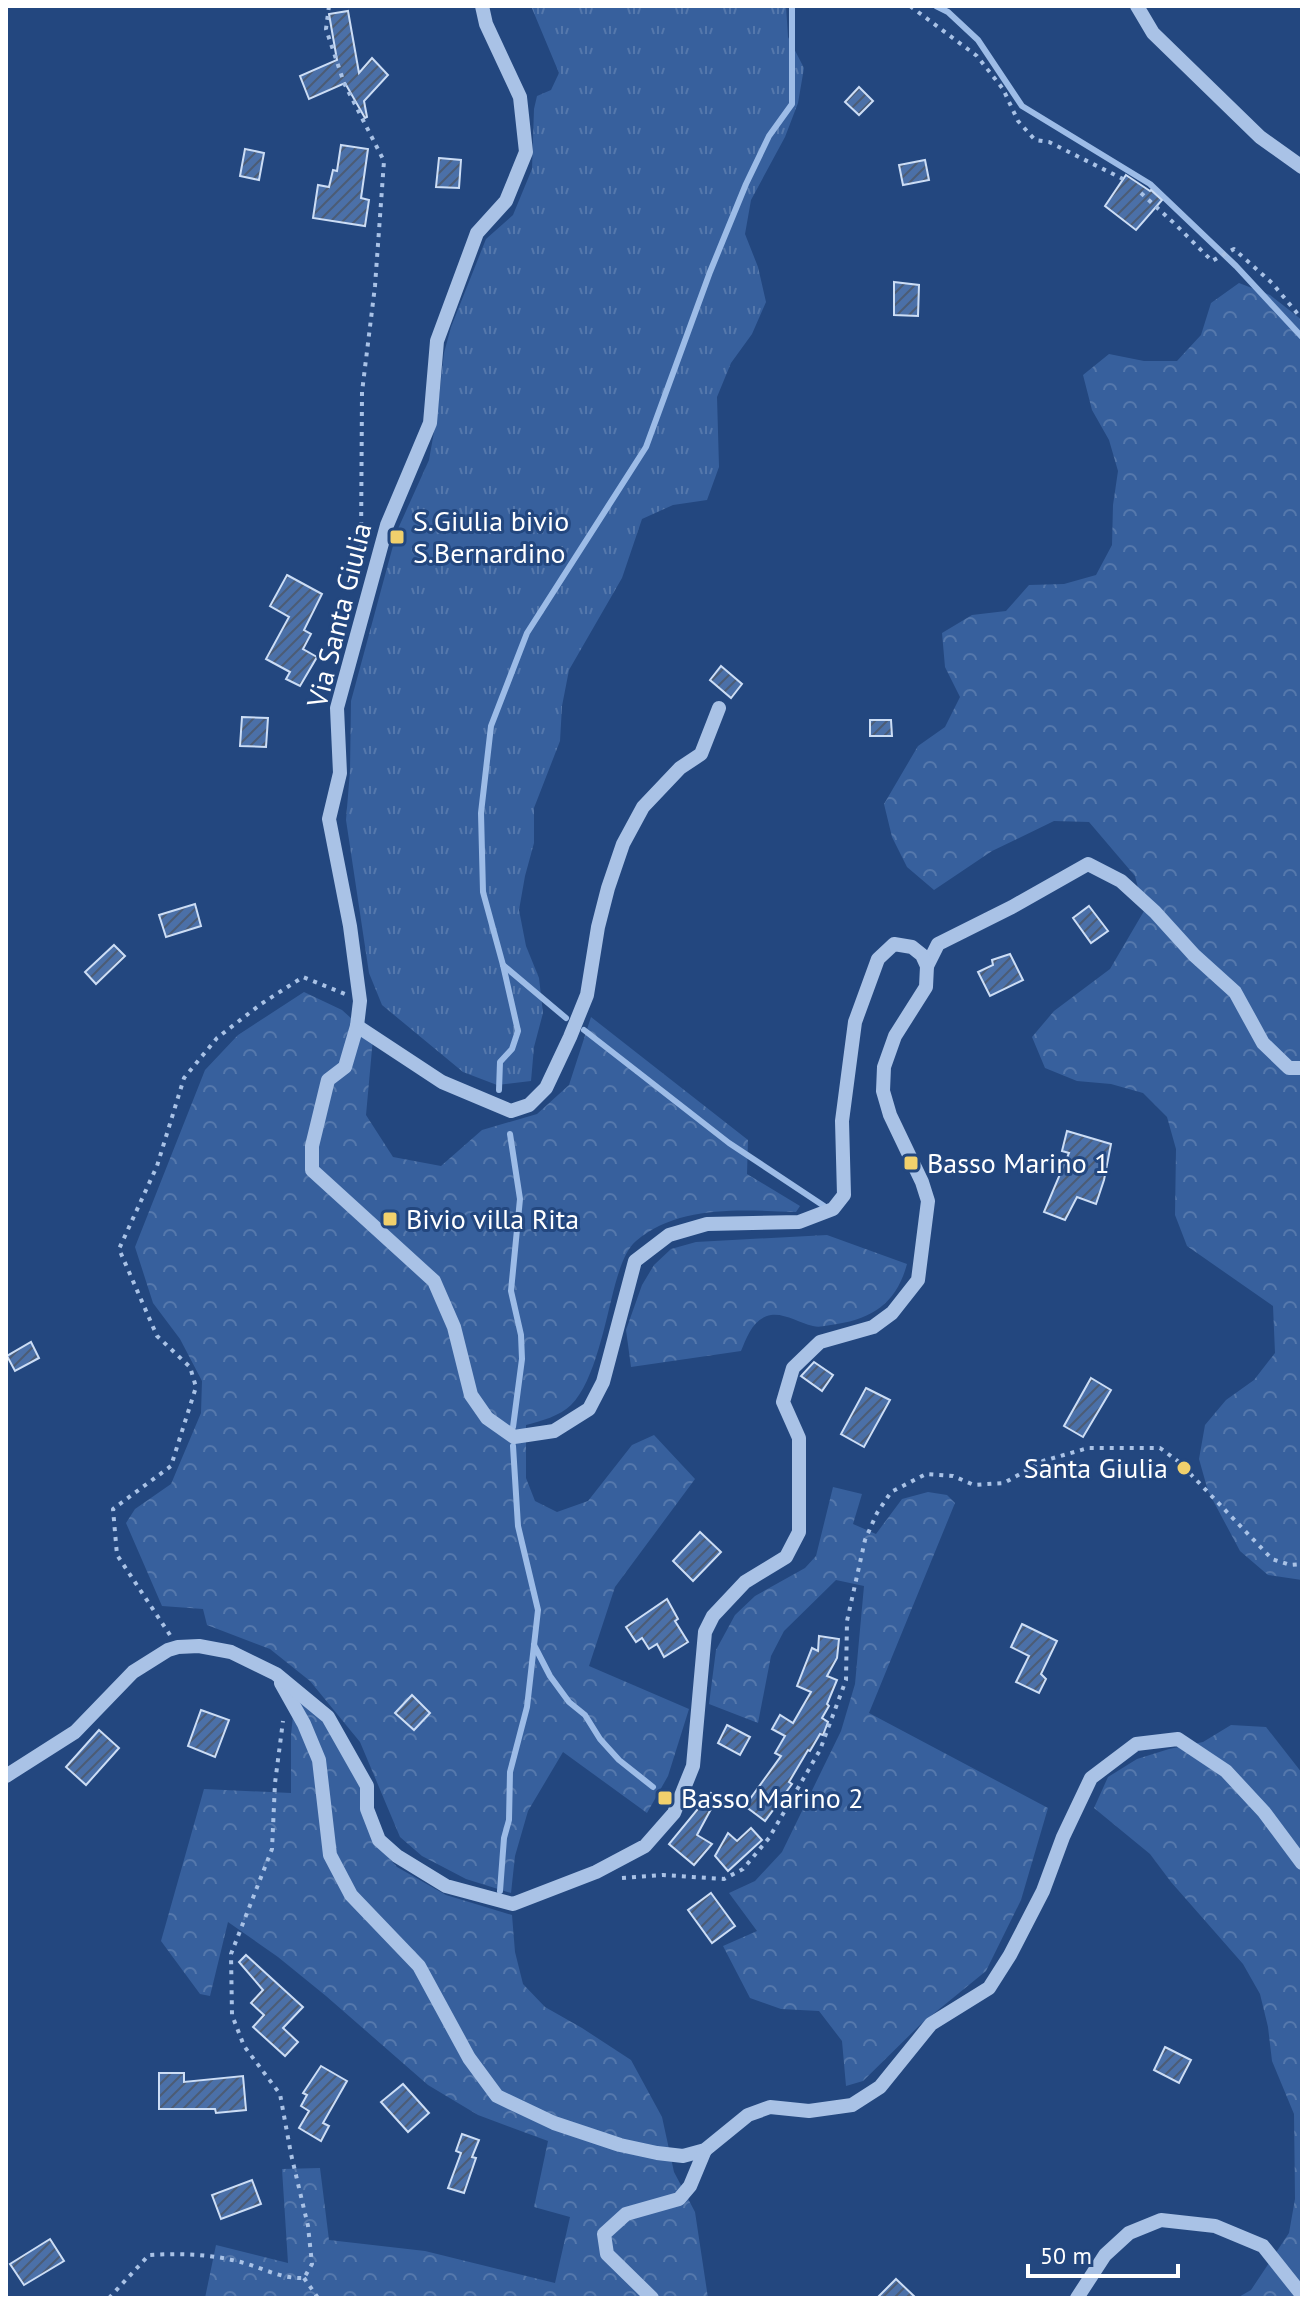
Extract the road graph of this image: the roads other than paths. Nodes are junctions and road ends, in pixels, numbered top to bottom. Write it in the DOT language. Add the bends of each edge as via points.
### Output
graph roads {
  1 [pos="482,6"];
  2 [pos="1137,6"];
  3 [pos="1302,167"];
  4 [pos="719,708"];
  5 [pos="927,966"];
  6 [pos="357,1026"];
  7 [pos="1302,1068"];
  8 [pos="276,1674"];
  9 [pos="6,1776"];
  10 [pos="1302,1863"];
  11 [pos="705,2150"];
  12 [pos="1302,2295"];
  13 [pos="652,2298"];
  14 [pos="1077,2298"];
  1 -- 6 [label="street, Via Santa Giulia" via="520,97 526,152 506,201 477,233 437,341 430,423 387,525 337,708 340,773 329,819 350,926 360,1001"];
  2 -- 3 [label="street" via="1153,33 1260,137"];
  4 -- 6 [label="street" via="701,754 643,807 623,844 598,927 587,995 546,1088 529,1105 511,1111 442,1082"];
  5 -- 6 [label="street, Via Santa Giulia" via="912,947 894,944 878,959 855,1022 842,1121 844,1195 833,1209 799,1222 707,1224 669,1235 635,1261 603,1382 589,1409 554,1431 514,1437 487,1418 471,1395 454,1327 434,1281 312,1170 312,1146 328,1080 345,1067"];
  5 -- 7 [label="street" via="938,944 1088,864 1121,881 1155,912 1235,992 1263,1043 1289,1068"];
  5 -- 8 [label="street" via="926,987 895,1036 884,1067 883,1091 928,1201 918,1280 892,1313 873,1327 820,1342 793,1368 783,1402 799,1438 799,1532 786,1557 745,1582 705,1632 693,1766 674,1813 645,1846 596,1872 513,1904 446,1886 379,1840 367,1809 367,1786 328,1717"];
  8 -- 9 [label="street" via="231,1652 199,1646 168,1650 133,1672 75,1732"];
  8 -- 11 [label="street" via="319,1760 330,1855 351,1895 419,1966 469,2058 497,2096 620,2145 683,2156"];
  10 -- 11 [label="street" via="1226,1771 1178,1739 1136,1744 1091,1778 1043,1891 989,1988 931,2024 880,2087 852,2105 809,2111 770,2107 748,2115"];
  11 -- 13 [label="street" via="679,2199 626,2214 604,2234 607,2254"];
  12 -- 14 [label="street" via="1263,2246 1215,2226 1161,2220 1129,2233 1105,2255"];
}
